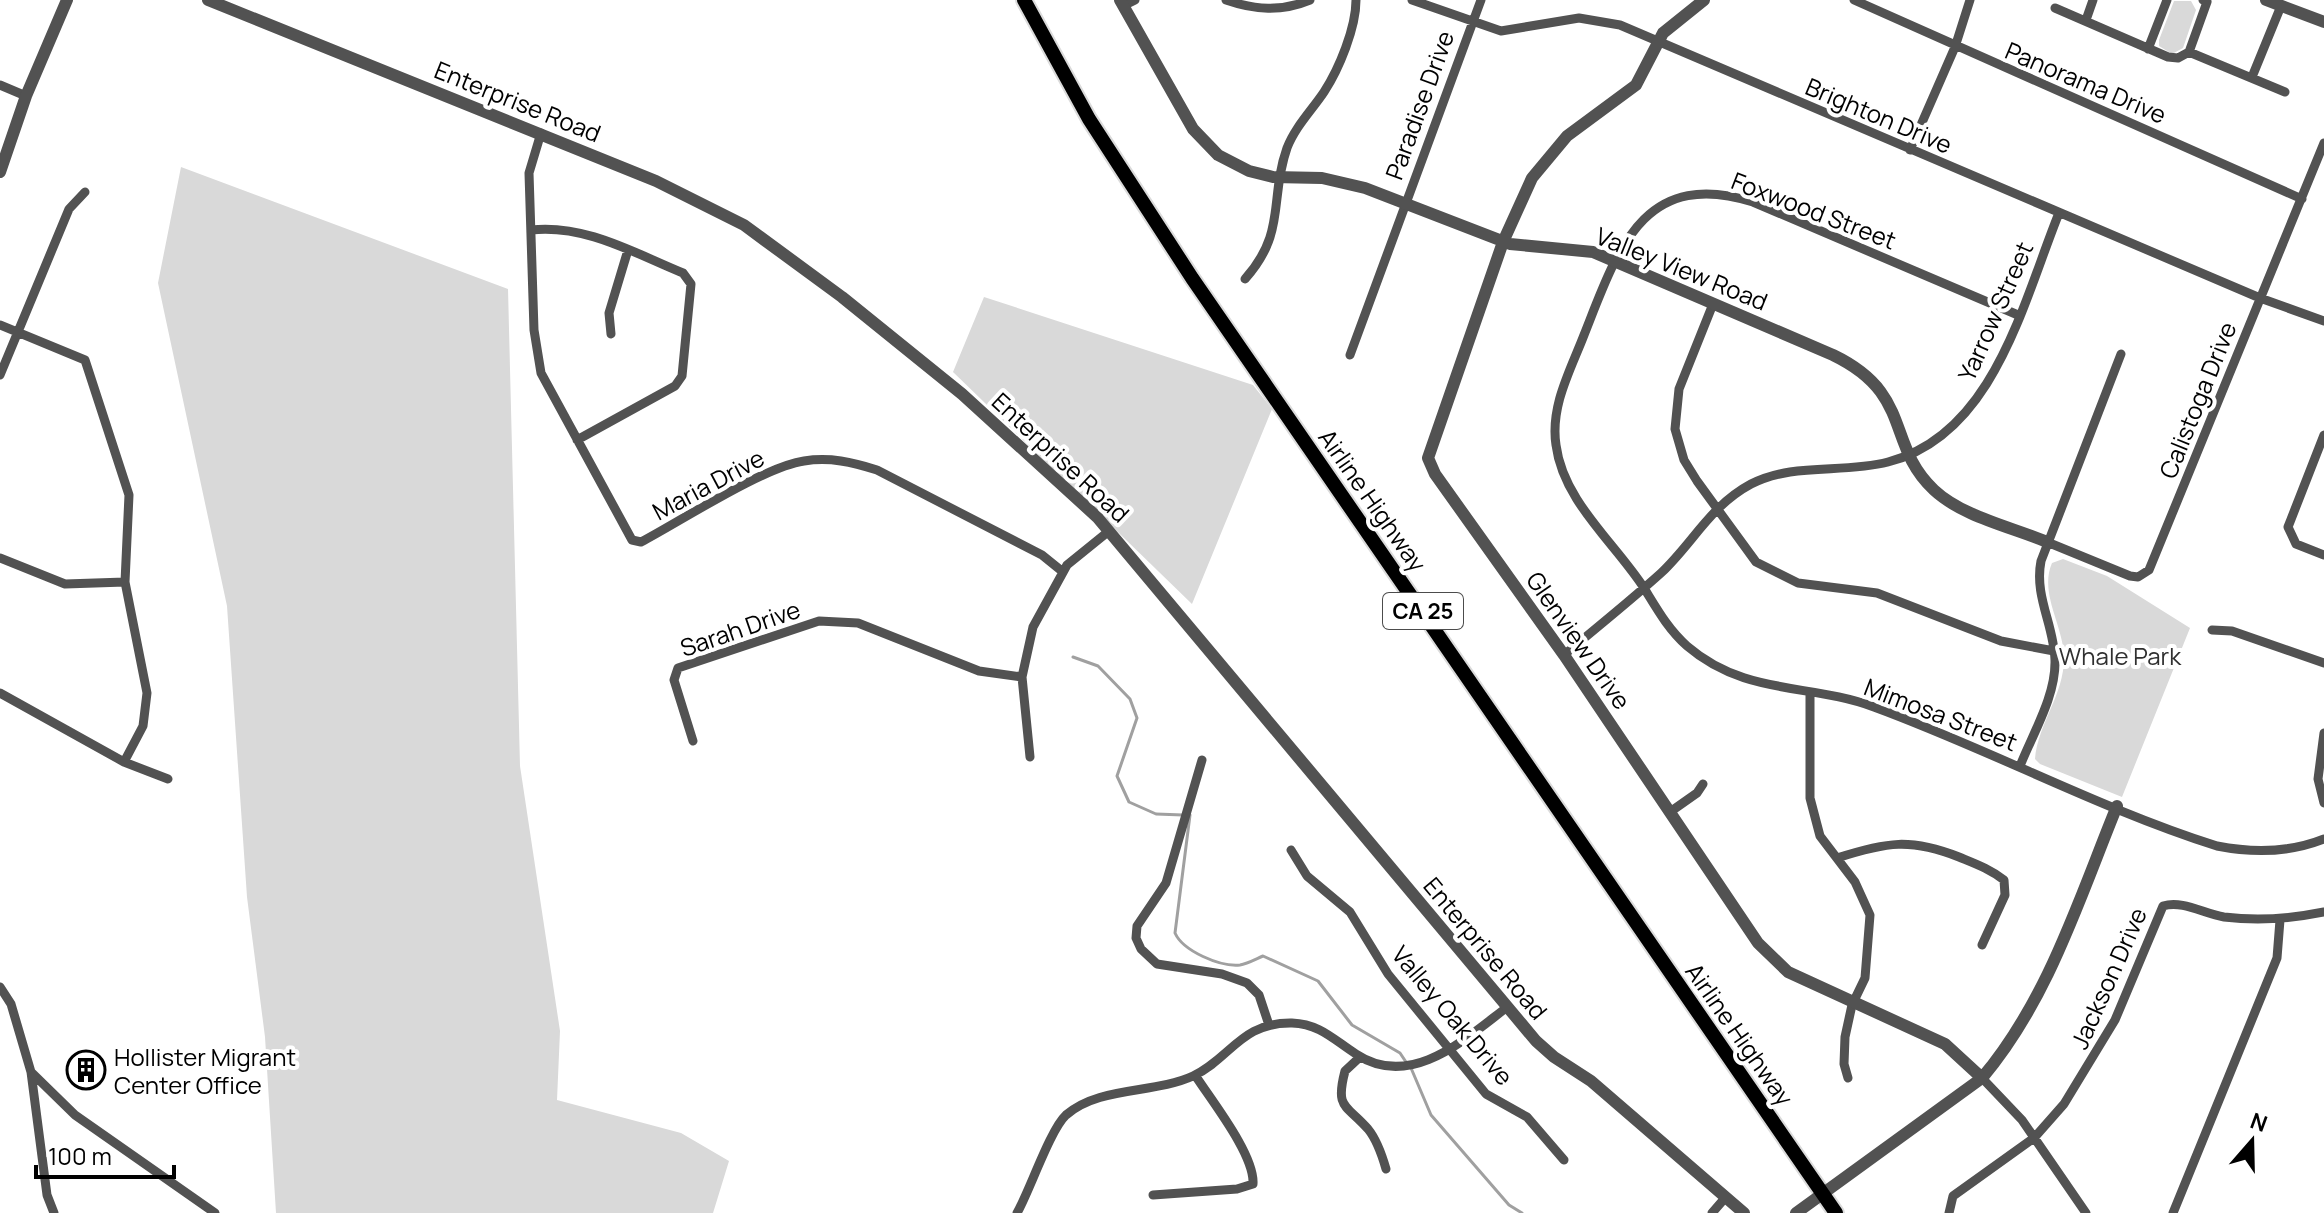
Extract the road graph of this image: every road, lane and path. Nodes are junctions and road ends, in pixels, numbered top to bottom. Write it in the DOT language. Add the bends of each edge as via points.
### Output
graph roads {
  1 [pos="67,0"];
  2 [pos="208,0"];
  3 [pos="1024,0"];
  4 [pos="1226,0"];
  5 [pos="1310,0"];
  6 [pos="1356,0"];
  7 [pos="1412,0"];
  8 [pos="1481,0"];
  9 [pos="1704,0"];
  10 [pos="1854,0"];
  11 [pos="1970,0"];
  12 [pos="2093,0"];
  13 [pos="2167,0"];
  14 [pos="2203,0"];
  15 [pos="2266,0"];
  16 [pos="1126,2"];
  17 [pos="2281,6"];
  18 [pos="2055,8"];
  19 [pos="2086,20"];
  20 [pos="2324,22"];
  21 [pos="1470,23"];
  22 [pos="1659,43"];
  23 [pos="1955,47"];
  24 [pos="2148,49"];
  25 [pos="2189,52"];
  26 [pos="2252,77"];
  27 [pos="0,85"];
  28 [pos="2285,92"];
  29 [pos="26,96"];
  30 [pos="541,133"];
  31 [pos="2324,143"];
  32 [pos="1910,150"];
  33 [pos="0,172"];
  34 [pos="1281,177"];
  35 [pos="85,192"];
  36 [pos="2302,199"];
  37 [pos="1405,201"];
  38 [pos="2059,213"];
  39 [pos="531,230"];
  40 [pos="1503,242"];
  41 [pos="628,250"];
  42 [pos="1614,260"];
  43 [pos="1245,279"];
  44 [pos="2260,298"];
  45 [pos="1713,304"];
  46 [pos="2018,315"];
  47 [pos="2324,321"];
  48 [pos="0,325"];
  49 [pos="18,331"];
  50 [pos="611,334"];
  51 [pos="2121,354"];
  52 [pos="1350,355"];
  53 [pos="0,375"];
  54 [pos="2323,438"];
  55 [pos="577,440"];
  56 [pos="1911,454"];
  57 [pos="1715,510"];
  58 [pos="1109,531"];
  59 [pos="2047,542"];
  60 [pos="2324,555"];
  61 [pos="0,558"];
  62 [pos="1063,572"];
  63 [pos="125,582"];
  64 [pos="1643,587"];
  65 [pos="2212,630"];
  66 [pos="2054,651"];
  67 [pos="1564,655"];
  68 [pos="2324,663"];
  69 [pos="1022,677"];
  70 [pos="0,693"];
  71 [pos="1810,694"];
  72 [pos="2324,733"];
  73 [pos="693,741"];
  74 [pos="1030,757"];
  75 [pos="1202,760"];
  76 [pos="124,762"];
  77 [pos="2020,766"];
  78 [pos="168,779"];
  79 [pos="1703,784"];
  80 [pos="2324,803"];
  81 [pos="2117,806"];
  82 [pos="1670,812"];
  83 [pos="2324,839"];
  84 [pos="1291,850"];
  85 [pos="1837,858"];
  86 [pos="2324,912"];
  87 [pos="2280,920"];
  88 [pos="1982,945"];
  89 [pos="0,987"];
  90 [pos="1852,1005"];
  91 [pos="1506,1008"];
  92 [pos="1269,1025"];
  93 [pos="1448,1049"];
  94 [pos="1360,1057"];
  95 [pos="31,1072"];
  96 [pos="1195,1075"];
  97 [pos="1848,1078"];
  98 [pos="1982,1078"];
  99 [pos="2034,1138"];
  100 [pos="1564,1160"];
  101 [pos="1386,1169"];
  102 [pos="1822,1192"];
  103 [pos="1153,1195"];
  104 [pos="1725,1198"];
  105 [pos="1949,1208"];
  106 [pos="54,1213"];
  107 [pos="215,1213"];
  108 [pos="1017,1213"];
  109 [pos="1712,1213"];
  110 [pos="1744,1213"];
  111 [pos="1796,1213"];
  112 [pos="1836,1213"];
  113 [pos="2086,1213"];
  114 [pos="2173,1213"];
  1 -- 29 [label="street"];
  2 -- 30 [label="street, Enterprise Road"];
  3 -- 102 [label="main road, Airline Highway / CA 25" via="1089,119 1192,278"];
  4 -- 5 [label="street" via="1260,9"];
  6 -- 34 [label="street" via="1331,79 1290,141"];
  7 -- 21 [label="street, Brighton Drive"];
  8 -- 21 [label="street, Paradise Drive"];
  9 -- 22 [label="street, Glenview Drive" via="1663,33"];
  10 -- 23 [label="street, Panorama Drive"];
  11 -- 23 [label="street"];
  12 -- 19 [label="street"];
  13 -- 24 [label="street"];
  14 -- 25 [label="street" via="2207,2"];
  15 -- 17 [label="street"];
  16 -- 34 [label="street, Valley View Road" via="1202,141 1241,168"];
  17 -- 20 [label="street"];
  17 -- 26 [label="street"];
  18 -- 19 [label="street"];
  19 -- 24 [label="street"];
  21 -- 22 [label="street, Brighton Drive" via="1508,32 1586,18 1620,25"];
  21 -- 37 [label="street, Paradise Drive"];
  22 -- 32 [label="street, Brighton Drive"];
  22 -- 40 [label="street, Glenview Drive" via="1636,85 1567,136 1545,161 1523,194"];
  23 -- 32 [label="street"];
  23 -- 36 [label="street, Panorama Drive"];
  24 -- 25 [label="street" via="2178,58"];
  25 -- 26 [label="street"];
  26 -- 28 [label="street"];
  27 -- 29 [label="street"];
  29 -- 33 [label="street"];
  30 -- 39 [label="street, Maria Drive" via="529,173"];
  30 -- 58 [label="street, Enterprise Road" via="718,210 789,256 962,394 1062,481"];
  31 -- 36 [label="street, Calistoga Drive"];
  32 -- 38 [label="street, Brighton Drive"];
  34 -- 37 [label="street, Valley View Road" via="1345,182"];
  34 -- 43 [label="street" via="1269,244"];
  35 -- 49 [label="street" via="69,209"];
  36 -- 44 [label="street, Calistoga Drive"];
  37 -- 40 [label="street, Valley View Road"];
  37 -- 52 [label="street, Paradise Drive"];
  38 -- 44 [label="street, Brighton Drive"];
  38 -- 46 [label="street, Yarrow Street"];
  39 -- 41 [label="street" via="567,229"];
  39 -- 55 [label="street, Maria Drive" via="541,373"];
  40 -- 42 [label="street, Valley View Road" via="1582,250"];
  40 -- 67 [label="street, Glenview Drive" via="1428,458"];
  41 -- 50 [label="street" via="609,313"];
  41 -- 55 [label="street" via="683,273 691,284 682,376 675,386"];
  42 -- 45 [label="street, Valley View Road"];
  42 -- 46 [label="street, Foxwood Street" via="1630,232 1652,212 1690,195 1719,193 1753,202"];
  42 -- 64 [label="street, Mimosa Street" via="1558,403 1556,444 1573,489"];
  44 -- 47 [label="street, Brighton Drive"];
  44 -- 59 [label="street, Calistoga Drive" via="2149,570 2130,576"];
  45 -- 56 [label="street, Valley View Road" via="1863,371 1887,397"];
  45 -- 57 [label="street" via="1679,389 1674,423 1684,460"];
  46 -- 56 [label="street, Yarrow Street" via="1980,396 1955,425"];
  48 -- 49 [label="street"];
  49 -- 53 [label="street"];
  49 -- 63 [label="street" via="85,360 129,495"];
  51 -- 59 [label="street"];
  54 -- 60 [label="street" via="2288,527 2296,544"];
  55 -- 62 [label="street, Maria Drive" via="632,540 641,542 772,472 800,461 826,459 877,470 1042,555"];
  56 -- 57 [label="street, Yarrow Street" via="1871,466 1772,475"];
  56 -- 59 [label="street, Valley View Road" via="1943,498"];
  57 -- 64 [label="street, Yarrow Street"];
  57 -- 66 [label="street" via="1756,562 1779,576 1877,593 2001,641"];
  58 -- 62 [label="street"];
  58 -- 91 [label="street, Enterprise Road"];
  59 -- 66 [label="street" via="2039,583"];
  61 -- 63 [label="street" via="65,584"];
  62 -- 69 [label="street" via="1033,627"];
  63 -- 76 [label="street" via="147,693 143,726"];
  64 -- 67 [label="street, Yarrow Street"];
  64 -- 71 [label="street, Mimosa Street" via="1667,626 1712,663 1729,673"];
  65 -- 68 [label="street" via="2232,631"];
  66 -- 77 [label="street" via="2051,687"];
  67 -- 82 [label="street, Glenview Drive"];
  69 -- 73 [label="street, Sarah Drive" via="979,671 858,623 819,621 678,668 674,680"];
  69 -- 74 [label="street"];
  70 -- 76 [label="street"];
  71 -- 77 [label="street, Mimosa Street" via="1873,706"];
  71 -- 85 [label="street" via="1810,798 1820,836"];
  72 -- 80 [label="street" via="2318,779"];
  75 -- 92 [label="street" via="1169,874 1137,926 1136,938 1157,964 1243,980 1259,995"];
  76 -- 78 [label="street"];
  77 -- 81 [label="street, Mimosa Street"];
  79 -- 82 [label="street"];
  81 -- 83 [label="street, Mimosa Street" via="2194,839 2235,850 2282,850"];
  81 -- 98 [label="street" via="2037,998"];
  82 -- 90 [label="street, Glenview Drive" via="1758,943 1788,972"];
  84 -- 93 [label="street, Valley Oak Drive" via="1307,876 1357,921 1382,966"];
  85 -- 88 [label="street" via="1906,842 1929,845 1992,870 2004,880 2005,895"];
  85 -- 90 [label="street" via="1870,915 1865,978"];
  86 -- 87 [label="street"];
  87 -- 99 [label="street, Jackson Drive" via="2219,916 2168,904 2160,909 2104,1041 2064,1104"];
  87 -- 114 [label="street" via="2281,945 2273,969"];
  89 -- 95 [label="street" via="11,1004"];
  90 -- 97 [label="street" via="1845,1037"];
  90 -- 98 [label="street, Glenview Drive" via="1945,1044"];
  91 -- 93 [label="street"];
  91 -- 104 [label="street, Enterprise Road" via="1554,1057 1591,1081"];
  92 -- 94 [label="street" via="1317,1027"];
  92 -- 96 [label="street" via="1236,1041"];
  93 -- 94 [label="street" via="1405,1068"];
  93 -- 100 [label="street, Valley Oak Drive" via="1486,1094 1527,1117"];
  94 -- 101 [label="street" via="1345,1071 1342,1102 1368,1129"];
  95 -- 106 [label="street" via="47,1195"];
  95 -- 107 [label="street" via="75,1115"];
  96 -- 103 [label="street" via="1248,1162 1253,1184"];
  96 -- 108 [label="street" via="1095,1100 1066,1116"];
  98 -- 99 [label="street, Glenview Drive"];
  98 -- 102 [label="street"];
  99 -- 105 [label="street, Jackson Drive" via="1961,1190"];
  99 -- 113 [label="street, Glenview Drive"];
  102 -- 111 [label="street"];
  102 -- 112 [label="main road, Airline Highway / CA 25"];
  104 -- 109 [label="street"];
  104 -- 110 [label="street, Enterprise Road"];
}
